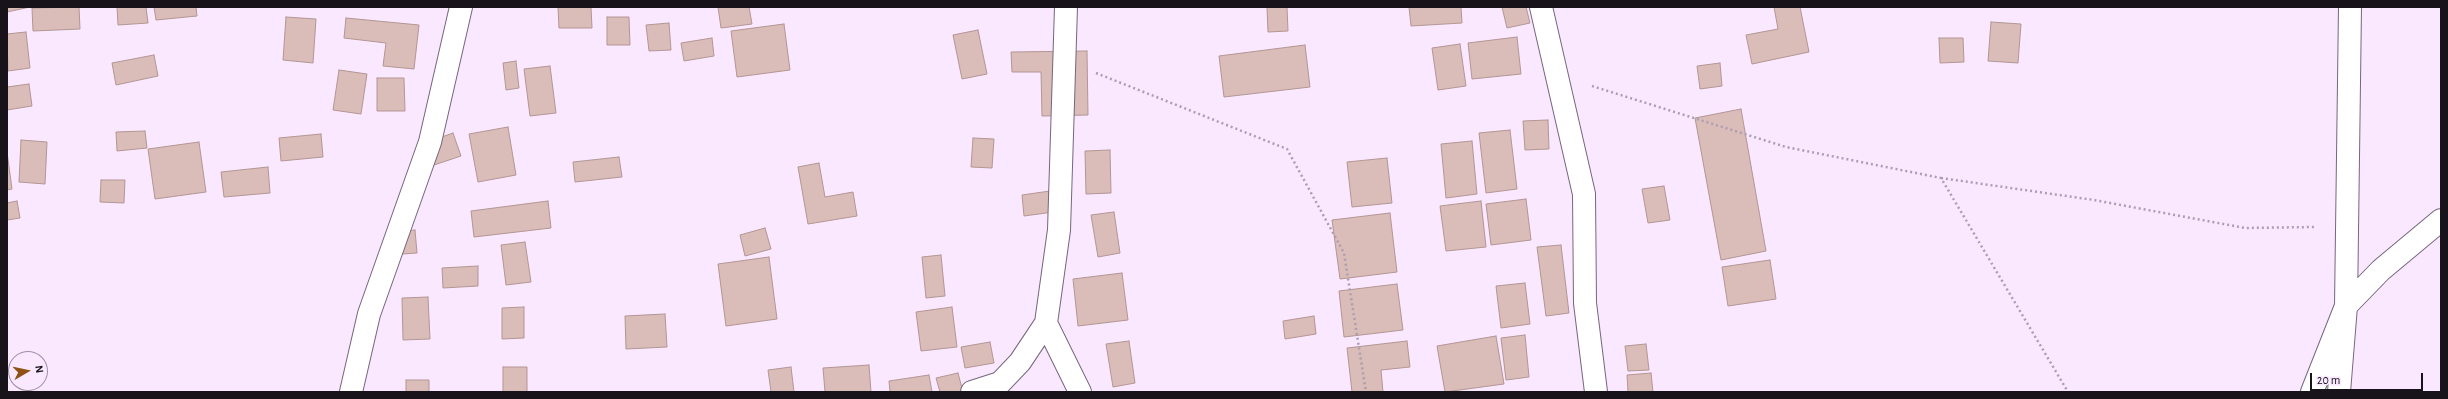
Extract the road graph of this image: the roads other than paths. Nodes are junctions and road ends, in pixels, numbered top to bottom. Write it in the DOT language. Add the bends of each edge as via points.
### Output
graph roads {
  1 [pos="461,7"];
  2 [pos="1066,7"];
  3 [pos="1541,7"];
  4 [pos="2350,7"];
  5 [pos="2441,220"];
  6 [pos="2346,306"];
  7 [pos="1046,323"];
  8 [pos="351,392"];
  9 [pos="972,392"];
  10 [pos="1080,392"];
  11 [pos="1596,392"];
  12 [pos="2312,392"];
  13 [pos="2339,392"];
  1 -- 8 [label="street" via="430,142 369,314"];
  2 -- 7 [label="street" via="1059,230"];
  3 -- 11 [label="street" via="1584,194 1584,303"];
  4 -- 6 [label="street"];
  5 -- 6 [label="street" via="2381,270"];
  6 -- 12 [label="street"];
  6 -- 13 [label="street"];
  7 -- 9 [label="street" via="1020,362 1000,383"];
  7 -- 10 [label="street"];
}
